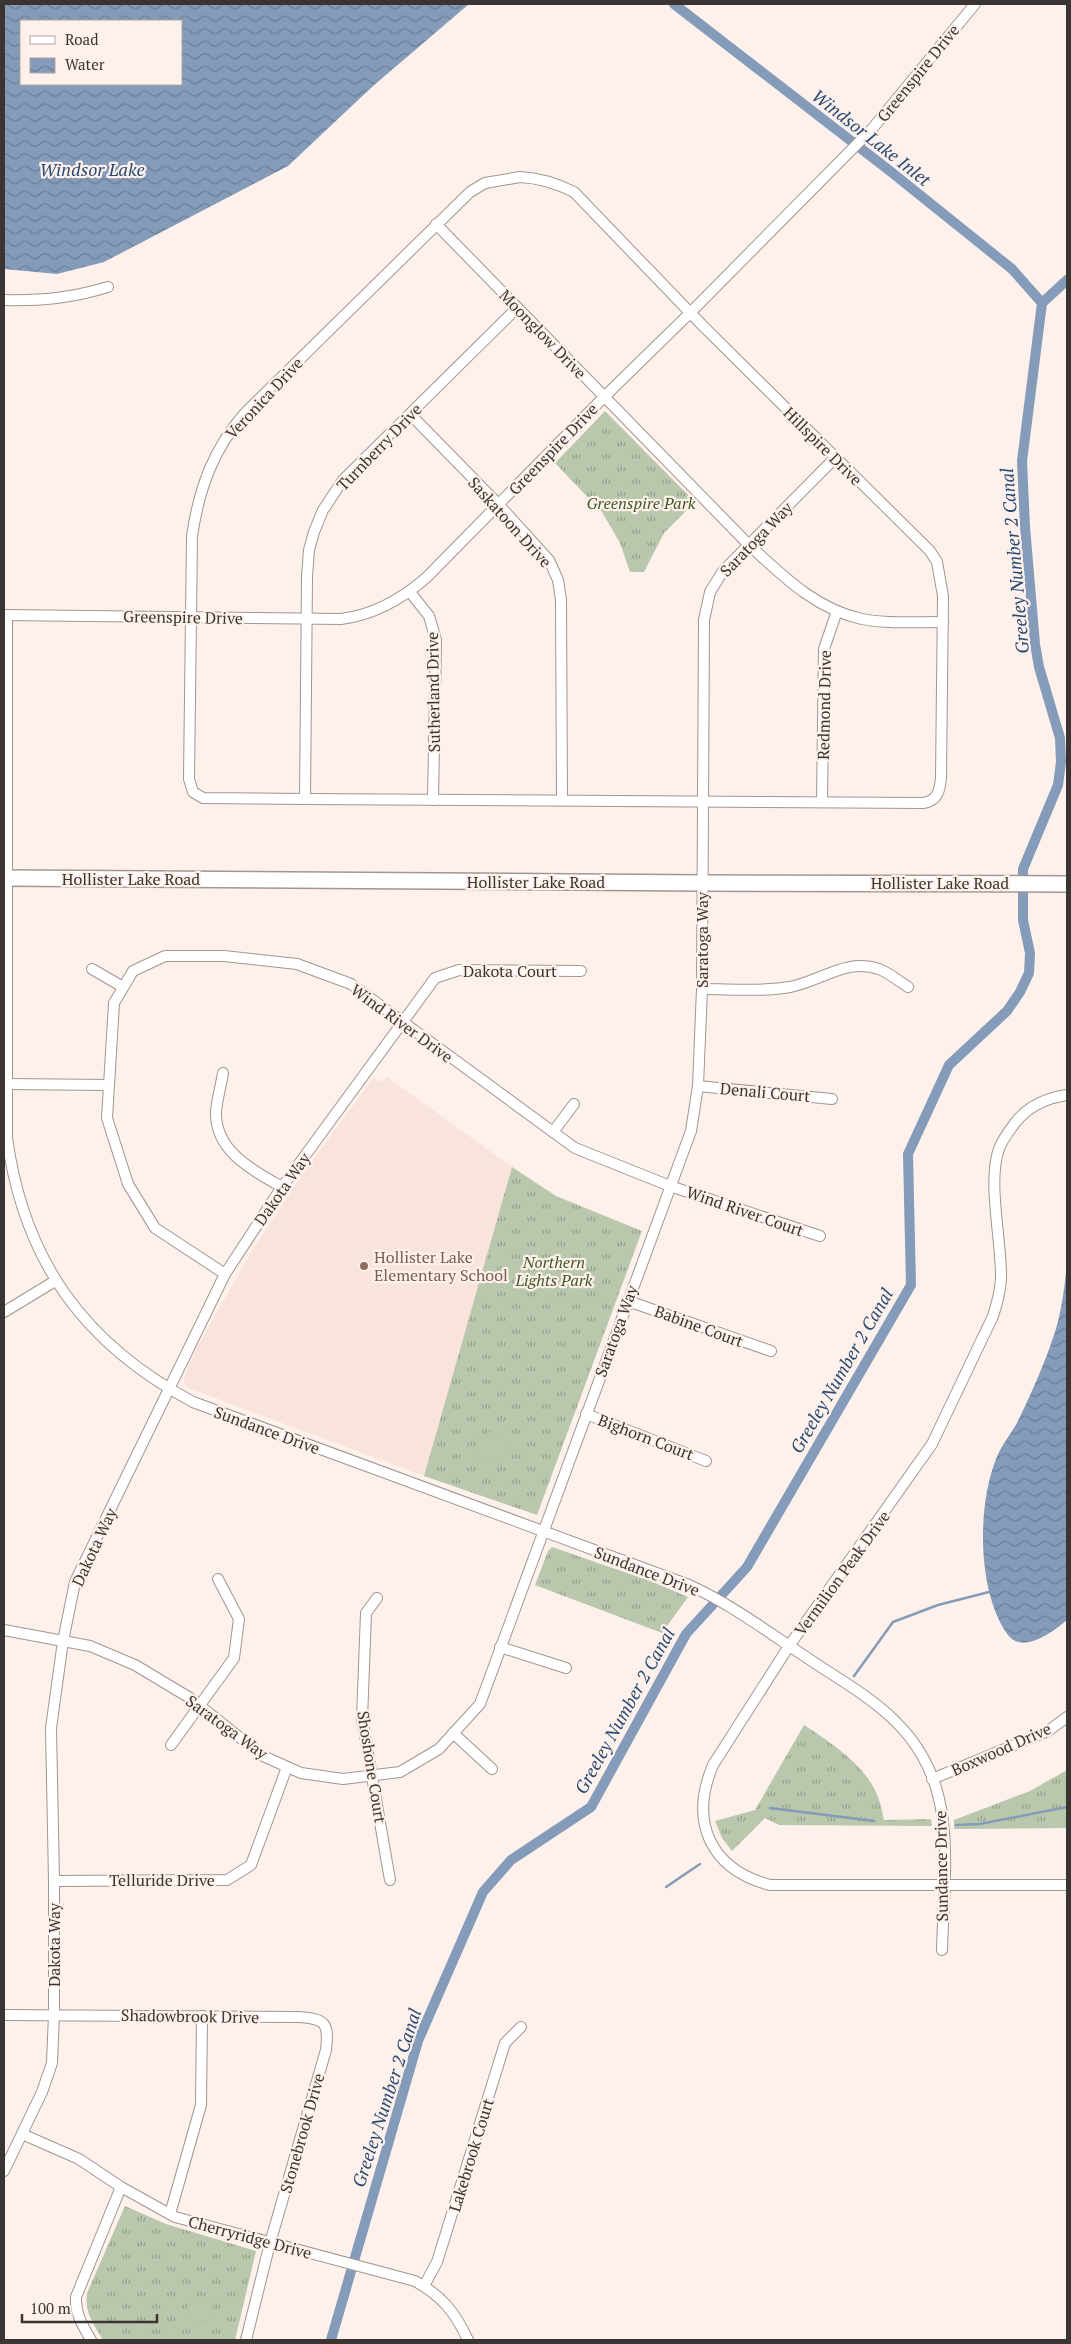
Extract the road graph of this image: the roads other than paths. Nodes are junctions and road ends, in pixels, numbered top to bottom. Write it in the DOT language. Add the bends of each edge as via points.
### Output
graph roads {
  1 [pos="975,4"];
  2 [pos="532,177"];
  3 [pos="436,224"];
  4 [pos="108,287"];
  5 [pos="4,300"];
  6 [pos="518,308"];
  7 [pos="690,313"];
  8 [pos="604,396"];
  9 [pos="411,415"];
  10 [pos="835,458"];
  11 [pos="499,505"];
  12 [pos="748,544"];
  13 [pos="410,592"];
  14 [pos="837,611"];
  15 [pos="6,615"];
  16 [pos="190,616"];
  17 [pos="307,618"];
  18 [pos="943,622"];
  19 [pos="306,799"];
  20 [pos="433,800"];
  21 [pos="562,800"];
  22 [pos="703,802"];
  23 [pos="822,802"];
  24 [pos="5,878"];
  25 [pos="702,883"];
  26 [pos="1067,884"];
  27 [pos="92,968"];
  28 [pos="581,971"];
  29 [pos="908,987"];
  30 [pos="123,988"];
  31 [pos="702,989"];
  32 [pos="402,1022"];
  33 [pos="223,1073"];
  34 [pos="5,1084"];
  35 [pos="109,1086"];
  36 [pos="698,1086"];
  37 [pos="1067,1095"];
  38 [pos="832,1099"];
  39 [pos="574,1104"];
  40 [pos="553,1132"];
  41 [pos="670,1186"];
  42 [pos="282,1187"];
  43 [pos="820,1236"];
  44 [pos="226,1274"];
  45 [pos="55,1281"];
  46 [pos="628,1300"];
  47 [pos="4,1312"];
  48 [pos="771,1351"];
  49 [pos="170,1389"];
  50 [pos="586,1414"];
  51 [pos="706,1461"];
  52 [pos="542,1531"];
  53 [pos="218,1579"];
  54 [pos="377,1598"];
  55 [pos="4,1630"];
  56 [pos="63,1641"];
  57 [pos="789,1646"];
  58 [pos="500,1648"];
  59 [pos="566,1668"];
  60 [pos="200,1706"];
  61 [pos="1067,1717"];
  62 [pos="453,1733"];
  63 [pos="171,1745"];
  64 [pos="287,1767"];
  65 [pos="492,1769"];
  66 [pos="374,1775"];
  67 [pos="932,1779"];
  68 [pos="390,1880"];
  69 [pos="54,1881"];
  70 [pos="943,1884"];
  71 [pos="1067,1885"];
  72 [pos="942,1950"];
  73 [pos="54,2014"];
  74 [pos="4,2015"];
  75 [pos="202,2016"];
  76 [pos="324,2023"];
  77 [pos="521,2027"];
  78 [pos="22,2134"];
  79 [pos="4,2171"];
  80 [pos="121,2188"];
  81 [pos="170,2214"];
  82 [pos="270,2243"];
  83 [pos="424,2286"];
  84 [pos="90,2340"];
  85 [pos="246,2340"];
  86 [pos="468,2340"];
  1 -- 7 [label="street, Greenspire Drive" via="872,129"];
  2 -- 3 [label="street, Veronica Drive" via="485,183 470,192"];
  2 -- 7 [label="street, Hillspire Drive" via="574,192"];
  3 -- 6 [label="street, Moonglow Drive"];
  3 -- 16 [label="street, Veronica Drive" via="228,432 206,475 197,503 192,536"];
  4 -- 5 [label="street" via="54,300"];
  6 -- 8 [label="street, Moonglow Drive"];
  6 -- 9 [label="street, Turnberry Drive"];
  7 -- 8 [label="street, Greenspire Drive"];
  7 -- 10 [label="street, Hillspire Drive"];
  8 -- 11 [label="street, Greenspire Drive"];
  8 -- 12 [label="street, Moonglow Drive"];
  9 -- 11 [label="street, Saskatoon Drive"];
  9 -- 17 [label="street, Turnberry Drive" via="343,480 323,510 309,550"];
  10 -- 12 [label="street, Saratoga Way"];
  10 -- 18 [label="street, Hillspire Drive" via="930,551 941,579"];
  11 -- 13 [label="street, Greenspire Drive"];
  11 -- 21 [label="street, Saskatoon Drive" via="549,560 558,580 562,600"];
  12 -- 14 [label="street, Moonglow Drive" via="800,591"];
  12 -- 22 [label="street, Saratoga Way" via="723,571 706,606"];
  13 -- 17 [label="street, Greenspire Drive" via="377,610 355,617"];
  13 -- 20 [label="street, Sutherland Drive" via="429,616 436,640"];
  14 -- 18 [label="street, Moonglow Drive" via="882,622"];
  14 -- 23 [label="street, Redmond Drive" via="824,649"];
  15 -- 16 [label="street, Greenspire Drive"];
  15 -- 24 [label="street, Sundance Drive"];
  16 -- 17 [label="street, Greenspire Drive"];
  16 -- 19 [label="street, Veronica Drive" via="189,779 193,792 203,798"];
  17 -- 19 [label="street, Turnberry Drive"];
  18 -- 23 [label="street, Hillspire Drive" via="941,777 935,798 923,803"];
  19 -- 20 [label="street"];
  20 -- 21 [label="street"];
  21 -- 22 [label="street"];
  22 -- 23 [label="street"];
  22 -- 25 [label="street, Saratoga Way"];
  24 -- 25 [label="street, Hollister Lake Road"];
  24 -- 34 [label="street, Sundance Drive"];
  25 -- 26 [label="street, Hollister Lake Road"];
  25 -- 31 [label="street, Saratoga Way"];
  27 -- 30 [label="street"];
  28 -- 32 [label="street, Dakota Court" via="459,970 435,978"];
  29 -- 31 [label="street" via="879,969 852,966 791,987"];
  30 -- 32 [label="street, Wind River Drive" via="133,971 165,956 224,956 297,964 351,984"];
  30 -- 35 [label="street, Wind River Drive" via="114,1003"];
  31 -- 36 [label="street, Saratoga Way"];
  32 -- 40 [label="street, Wind River Drive"];
  32 -- 42 [label="street, Dakota Way"];
  33 -- 42 [label="street" via="216,1110 222,1140 231,1154"];
  34 -- 35 [label="street"];
  34 -- 45 [label="street, Sundance Drive" via="7,1138 17,1195 37,1247"];
  35 -- 44 [label="street, Wind River Drive" via="107,1118 128,1184 155,1228"];
  36 -- 38 [label="street, Denali Court"];
  36 -- 41 [label="street, Saratoga Way" via="691,1131"];
  37 -- 57 [label="street, Vermilion Peak Drive" via="1036,1104 1020,1116 998,1149 995,1169 1001,1278 993,1316 932,1444"];
  39 -- 40 [label="street"];
  40 -- 41 [label="street, Wind River Drive" via="575,1148"];
  41 -- 43 [label="street, Wind River Court"];
  41 -- 46 [label="street, Saratoga Way"];
  42 -- 44 [label="street, Dakota Way"];
  44 -- 49 [label="street, Dakota Way"];
  45 -- 47 [label="street"];
  45 -- 49 [label="street, Sundance Drive" via="107,1343"];
  46 -- 48 [label="street, Babine Court"];
  46 -- 50 [label="street, Saratoga Way"];
  49 -- 52 [label="street, Sundance Drive" via="219,1412"];
  49 -- 56 [label="street, Dakota Way" via="76,1582"];
  50 -- 51 [label="street, Bighorn Court"];
  50 -- 52 [label="street, Saratoga Way"];
  52 -- 57 [label="street, Sundance Drive" via="700,1590"];
  52 -- 58 [label="street, Saratoga Way"];
  53 -- 60 [label="street" via="239,1619 234,1658"];
  54 -- 66 [label="street, Shoshone Court" via="366,1613 362,1719"];
  55 -- 56 [label="street, Saratoga Way"];
  56 -- 60 [label="street, Saratoga Way" via="90,1646 135,1666"];
  56 -- 69 [label="street, Dakota Way" via="51,1728"];
  57 -- 67 [label="street, Sundance Drive" via="894,1720 925,1761"];
  57 -- 70 [label="street, Vermilion Peak Drive" via="713,1765 705,1784 705,1826 710,1843 720,1858 734,1869 754,1881 770,1885"];
  58 -- 59 [label="street"];
  58 -- 62 [label="street, Saratoga Way" via="480,1704"];
  60 -- 63 [label="street"];
  60 -- 64 [label="street, Saratoga Way" via="263,1756"];
  61 -- 67 [label="street, Boxwood Drive" via="1048,1731"];
  62 -- 65 [label="street"];
  62 -- 66 [label="street, Saratoga Way" via="439,1749 400,1772"];
  64 -- 66 [label="street, Saratoga Way" via="301,1773 343,1779"];
  64 -- 69 [label="street, Telluride Drive" via="250,1865 226,1880"];
  66 -- 68 [label="street, Shoshone Court"];
  67 -- 70 [label="street, Sundance Drive" via="944,1825"];
  69 -- 73 [label="street, Dakota Way"];
  70 -- 71 [label="street, Vermilion Peak Drive"];
  70 -- 72 [label="street, Sundance Drive"];
  73 -- 74 [label="street, Shadowbrook Drive"];
  73 -- 75 [label="street, Shadowbrook Drive"];
  73 -- 78 [label="street, Dakota Way" via="52,2063"];
  75 -- 76 [label="street, Shadowbrook Drive" via="299,2017"];
  75 -- 81 [label="street" via="201,2105"];
  76 -- 82 [label="street, Stonebrook Drive" via="328,2036 326,2050"];
  77 -- 83 [label="street, Lakebrook Court" via="505,2043 437,2262"];
  78 -- 79 [label="street, Dakota Way"];
  78 -- 80 [label="street, Cherryridge Drive" via="79,2159"];
  80 -- 81 [label="street, Cherryridge Drive"];
  80 -- 84 [label="street" via="76,2297 75,2306"];
  81 -- 82 [label="street, Cherryridge Drive"];
  82 -- 83 [label="street, Cherryridge Drive"];
  82 -- 85 [label="street, Stonebrook Drive"];
  83 -- 86 [label="street, Cherryridge Drive" via="434,2291 450,2309"];
}
